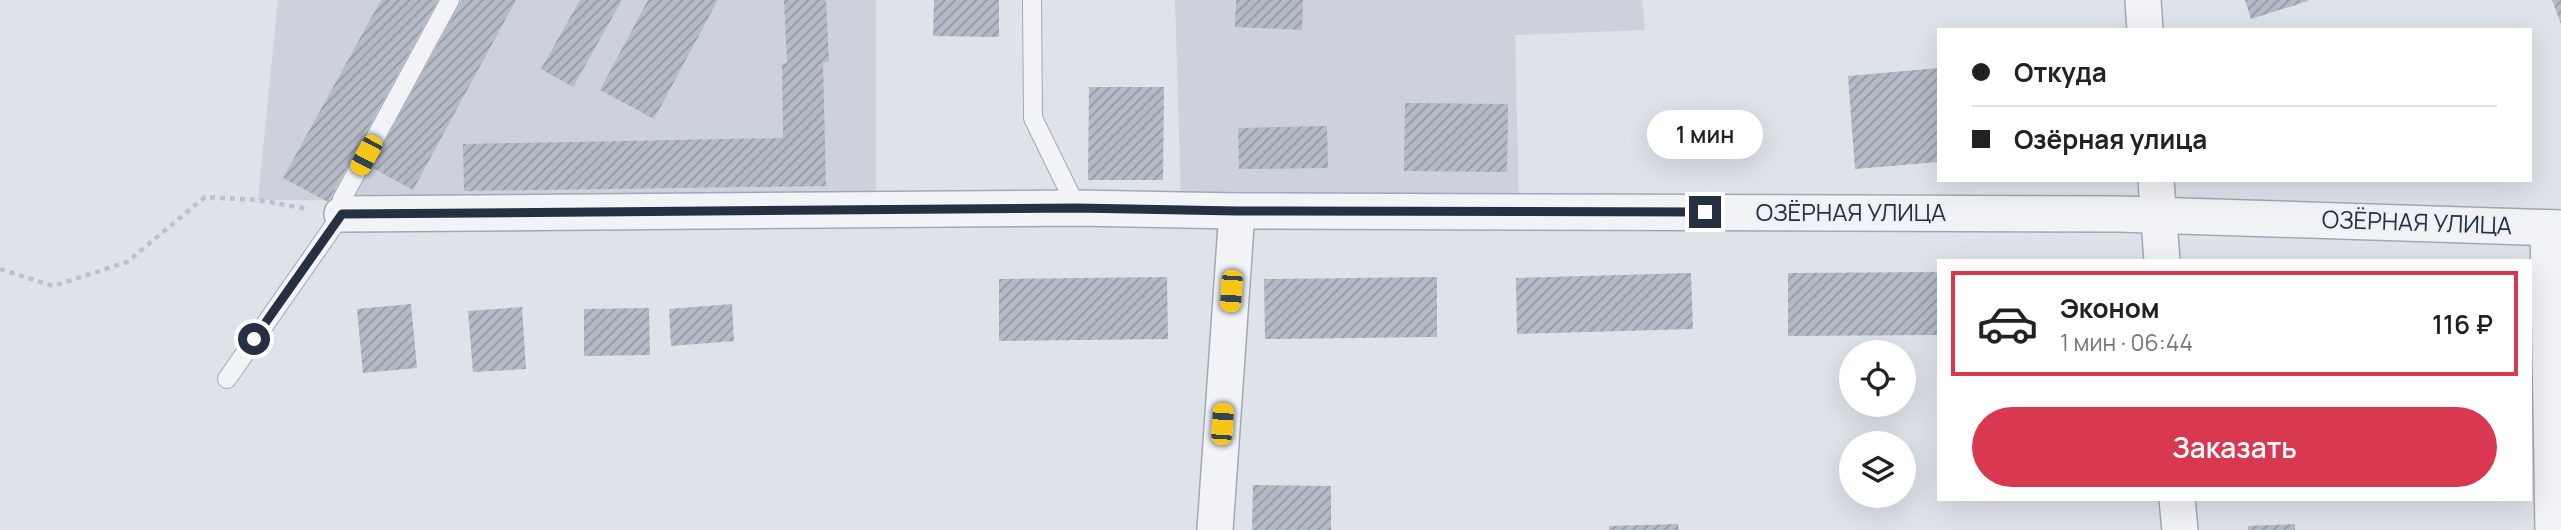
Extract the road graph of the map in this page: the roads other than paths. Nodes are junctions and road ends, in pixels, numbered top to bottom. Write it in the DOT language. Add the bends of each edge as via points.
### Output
graph roads {
  1 [pos="450,0"];
  2 [pos="1032,0"];
  3 [pos="2143,0"];
  4 [pos="2145,28"];
  5 [pos="2157,197"];
  6 [pos="1077,208"];
  7 [pos="1237,211"];
  8 [pos="342,214"];
  9 [pos="2554,228"];
  10 [pos="2162,259"];
  11 [pos="227,379"];
  12 [pos="2178,501"];
  13 [pos="1214,530"];
  14 [pos="2180,530"];
  15 [pos="2553,530"];
  1 -- 8 [label="lane" via="342,199"];
  2 -- 6 [label="lane" via="1032,118"];
  3 -- 4 [label="street"];
  5 -- 7 [label="street, ОЗЁРНАЯ УЛИЦА"];
  5 -- 9 [label="street, ОЗЁРНАЯ УЛИЦА"];
  5 -- 10 [label="street"];
  6 -- 7 [label="street, ОЗЁРНАЯ УЛИЦА"];
  6 -- 8 [label="street, ОЗЁРНАЯ УЛИЦА"];
  7 -- 13 [label="street"];
  8 -- 11 [label="lane"];
  9 -- 15 [label="street"];
  12 -- 14 [label="street"];
}
